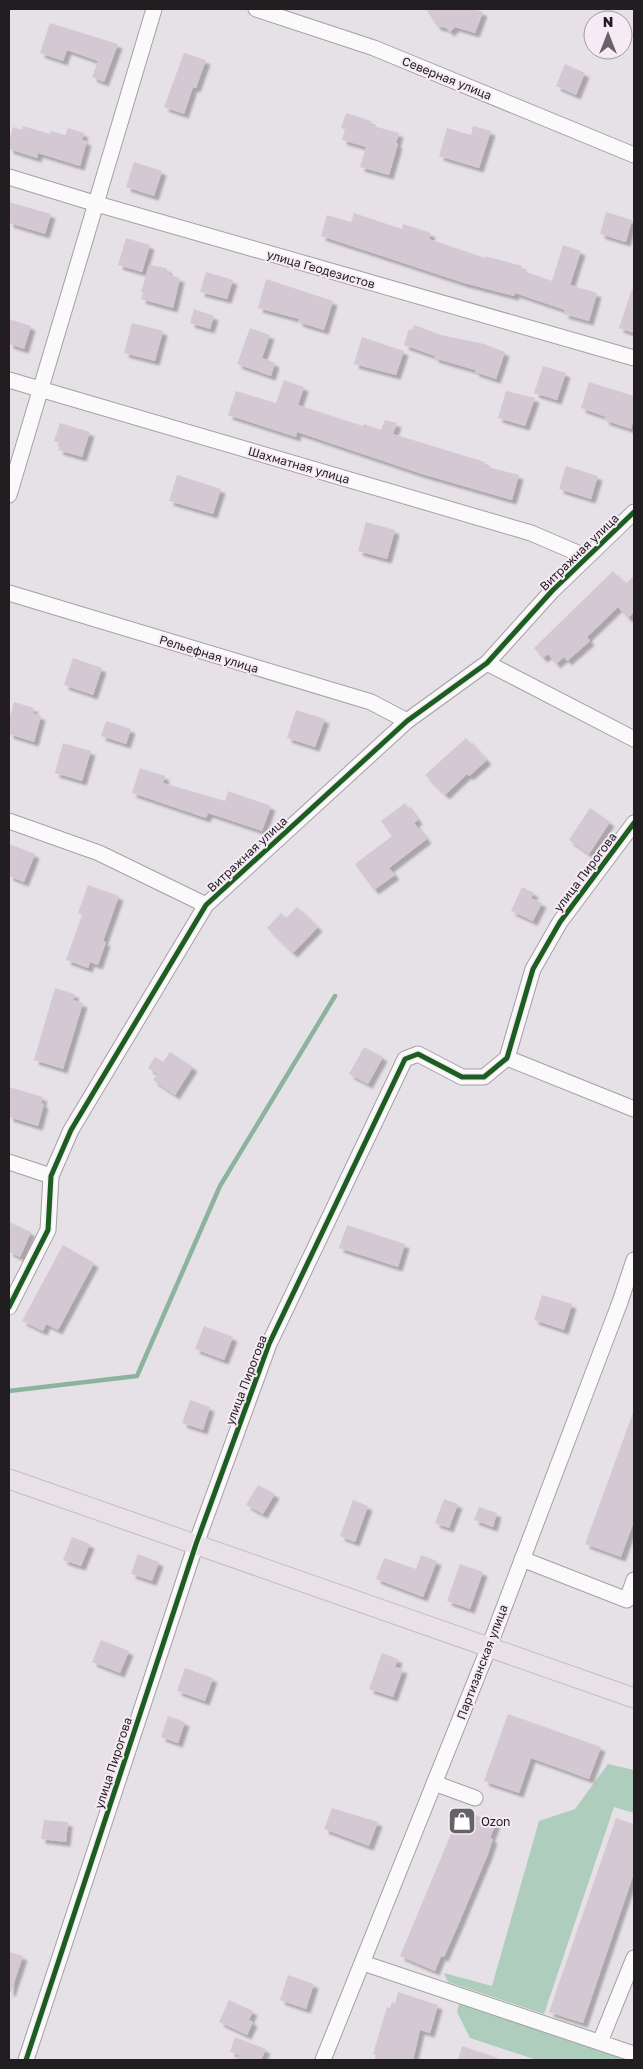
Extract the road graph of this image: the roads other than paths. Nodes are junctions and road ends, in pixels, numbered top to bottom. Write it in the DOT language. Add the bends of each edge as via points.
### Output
graph roads {
  1 [pos="154,9"];
  2 [pos="256,9"];
  3 [pos="634,155"];
  4 [pos="9,177"];
  5 [pos="97,204"];
  6 [pos="634,358"];
  7 [pos="9,380"];
  8 [pos="42,389"];
  9 [pos="9,495"];
  10 [pos="634,512"];
  11 [pos="587,557"];
  12 [pos="9,593"];
  13 [pos="487,662"];
  14 [pos="407,721"];
  15 [pos="634,739"];
  16 [pos="9,821"];
  17 [pos="634,823"];
  18 [pos="206,906"];
  19 [pos="507,1058"];
  20 [pos="634,1109"];
  21 [pos="9,1162"];
  22 [pos="51,1176"];
  23 [pos="634,1260"];
  24 [pos="627,1304"];
  25 [pos="9,1307"];
  26 [pos="9,1479"];
  27 [pos="196,1544"];
  28 [pos="522,1558"];
  29 [pos="634,1580"];
  30 [pos="489,1647"];
  31 [pos="634,1698"];
  32 [pos="434,1783"];
  33 [pos="475,1798"];
  34 [pos="634,1958"];
  35 [pos="363,1963"];
  36 [pos="600,2042"];
  37 [pos="634,2054"];
  38 [pos="26,2060"];
  39 [pos="323,2060"];
  1 -- 5 [label="street"];
  2 -- 3 [label="street, Северная улица" via="374,48"];
  4 -- 5 [label="street, улица Геодезистов"];
  5 -- 6 [label="street, улица Геодезистов"];
  5 -- 8 [label="street"];
  7 -- 8 [label="street, Шахматная улица"];
  8 -- 9 [label="street"];
  8 -- 11 [label="street, Шахматная улица" via="531,533"];
  10 -- 11 [label="street, Витражная улица"];
  11 -- 13 [label="street, Витражная улица"];
  12 -- 14 [label="street, Рельефная улица" via="371,702"];
  13 -- 14 [label="street, Витражная улица"];
  13 -- 15 [label="street"];
  14 -- 18 [label="street, Витражная улица"];
  16 -- 18 [label="street, Витражная улица" via="99,853"];
  17 -- 19 [label="street, улица Пирогова" via="560,922 533,968"];
  18 -- 22 [label="street, Витражная улица" via="70,1130"];
  19 -- 20 [label="street"];
  19 -- 27 [label="street, улица Пирогова" via="484,1077 462,1076 418,1054 405,1059 269,1344"];
  21 -- 22 [label="street"];
  22 -- 25 [label="street, Витражная улица" via="48,1230"];
  23 -- 24 [label="street, Партизанская улица"];
  24 -- 28 [label="street, Партизанская улица"];
  26 -- 27 [label="main road"];
  27 -- 30 [label="main road"];
  27 -- 38 [label="street, улица Пирогова"];
  28 -- 29 [label="street" via="627,1600"];
  28 -- 30 [label="street, Партизанская улица"];
  30 -- 31 [label="main road"];
  30 -- 32 [label="street, Партизанская улица"];
  32 -- 33 [label="street"];
  32 -- 35 [label="street, Партизанская улица"];
  34 -- 36 [label="street"];
  35 -- 36 [label="street"];
  35 -- 39 [label="street, Партизанская улица"];
  36 -- 37 [label="street"];
}
